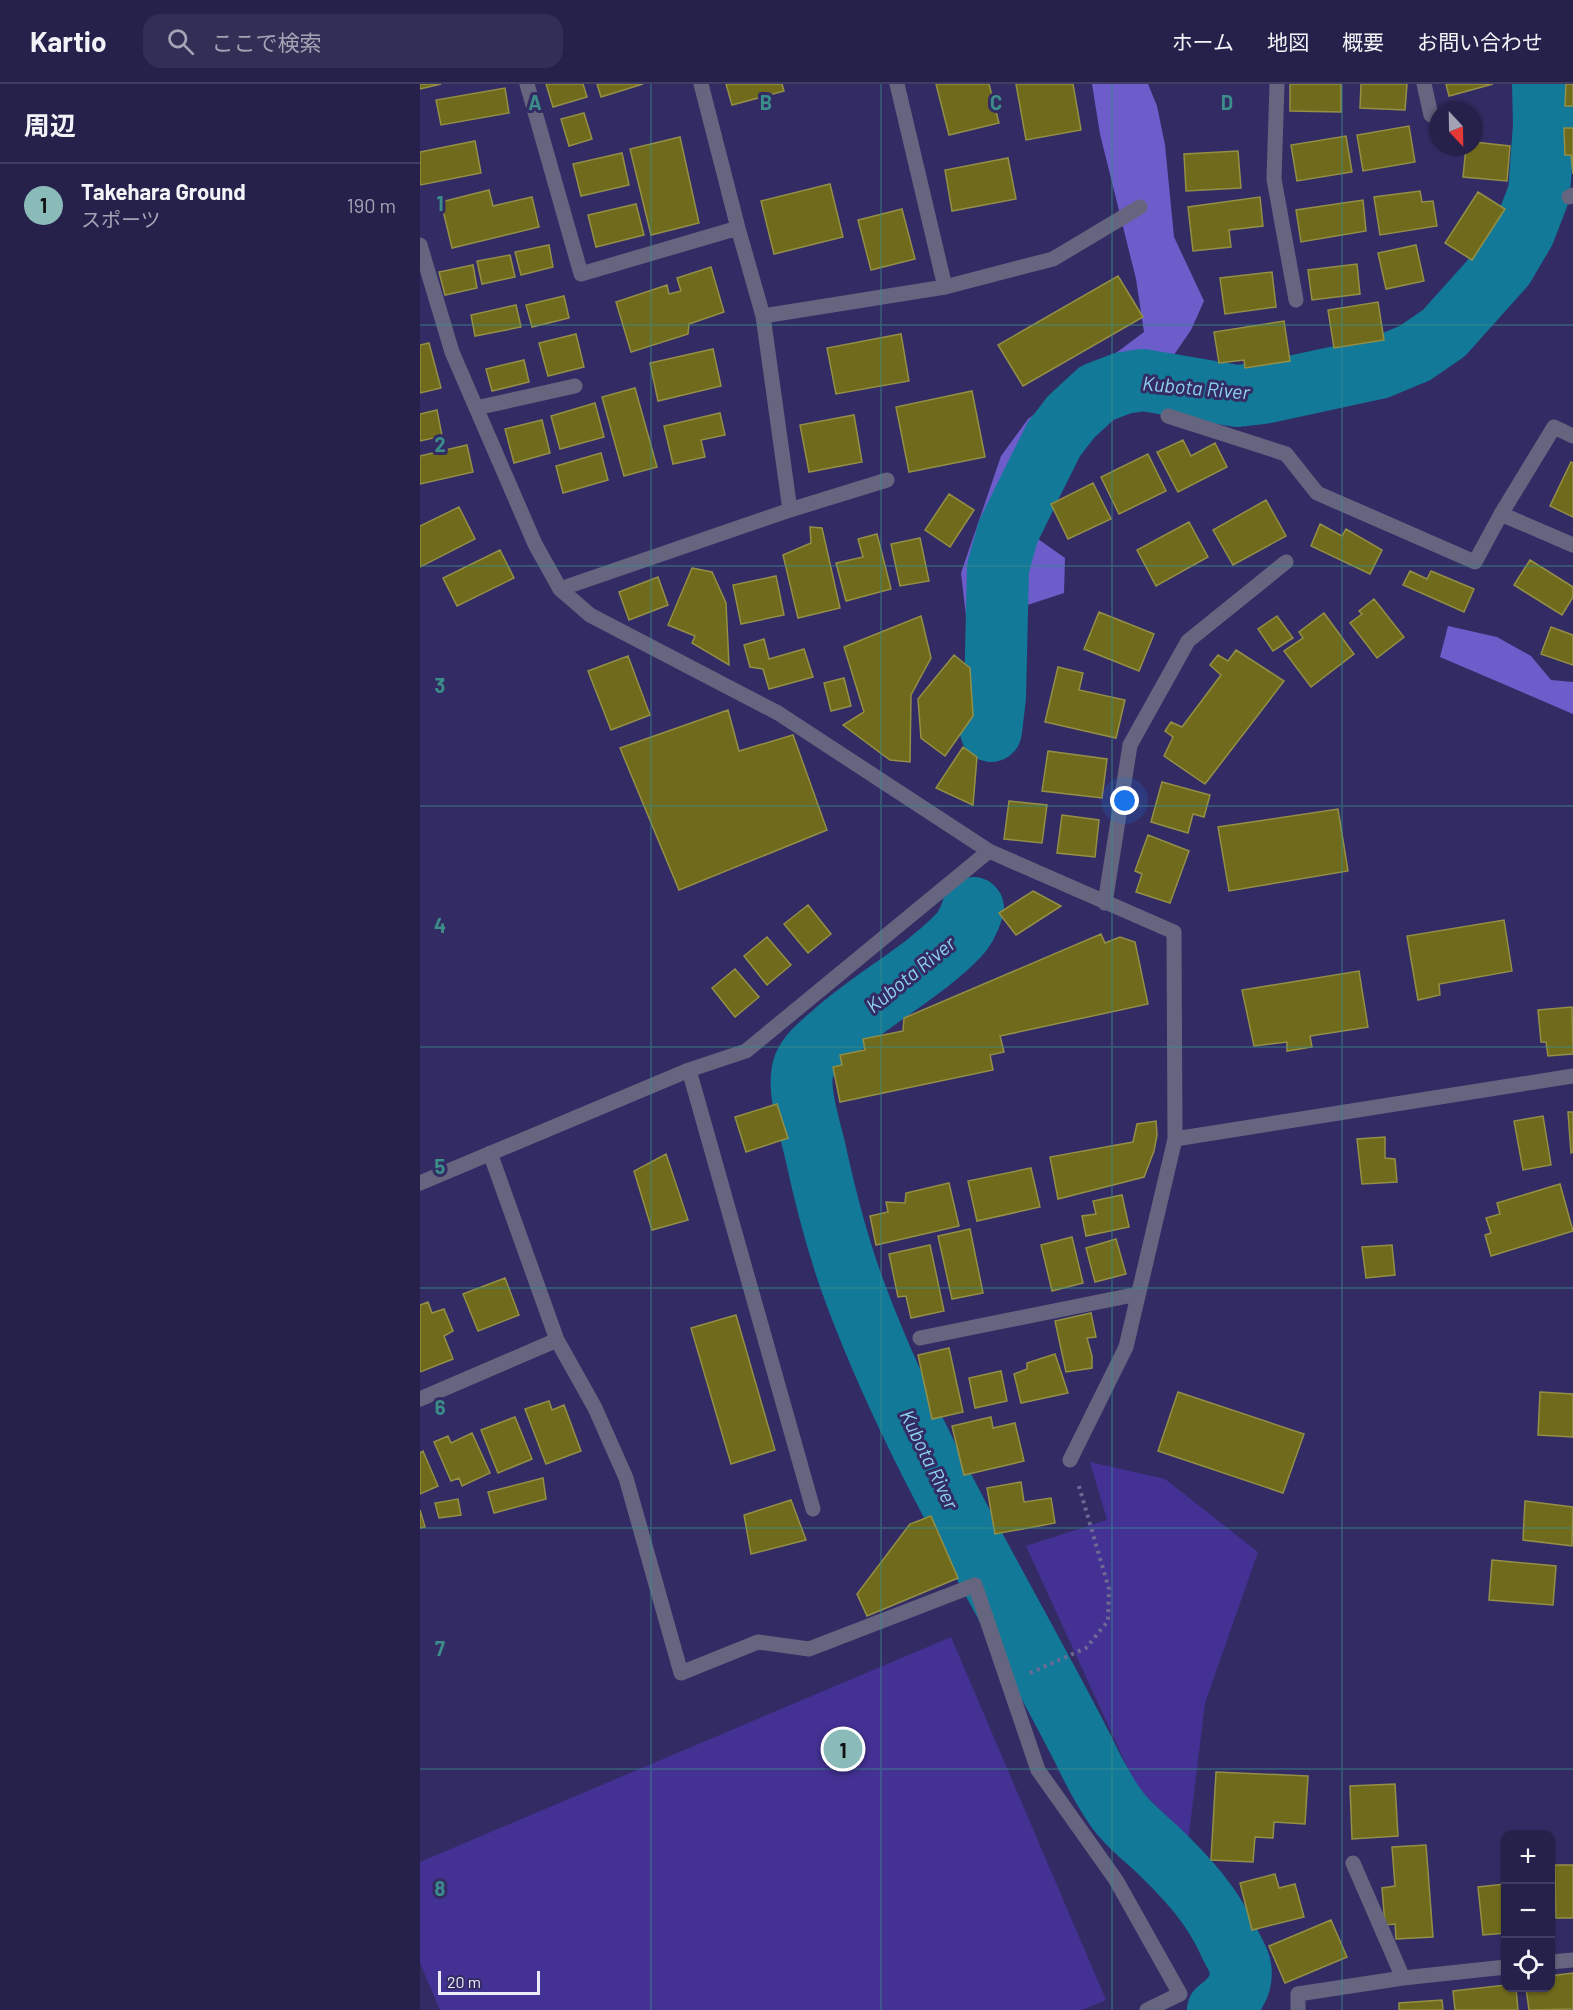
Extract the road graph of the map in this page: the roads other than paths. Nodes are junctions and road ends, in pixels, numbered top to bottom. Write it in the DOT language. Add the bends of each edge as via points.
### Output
graph roads {
  1 [pos="527,84"];
  2 [pos="701,84"];
  3 [pos="897,84"];
  4 [pos="1277,84"];
  5 [pos="1424,84"];
  6 [pos="1429,106"];
  7 [pos="1140,207"];
  8 [pos="738,228"];
  9 [pos="420,245"];
  10 [pos="945,287"];
  11 [pos="1296,300"];
  12 [pos="764,316"];
  13 [pos="574,386"];
  14 [pos="476,408"];
  15 [pos="1168,416"];
  16 [pos="1573,435"];
  17 [pos="887,480"];
  18 [pos="790,510"];
  19 [pos="1501,514"];
  20 [pos="1573,545"];
  21 [pos="1286,562"];
  22 [pos="560,589"];
  23 [pos="990,851"];
  24 [pos="1106,903"];
  25 [pos="689,1070"];
  26 [pos="1573,1076"];
  27 [pos="1175,1139"];
  28 [pos="490,1153"];
  29 [pos="420,1183"];
  30 [pos="1138,1294"];
  31 [pos="920,1338"];
  32 [pos="557,1340"];
  33 [pos="420,1399"];
  34 [pos="1070,1460"];
  35 [pos="813,1509"];
  36 [pos="1353,1863"];
  37 [pos="1573,1960"];
  38 [pos="1555,1962"];
  39 [pos="1501,1968"];
  40 [pos="1403,1978"];
  41 [pos="1147,2010"];
  42 [pos="1298,2010"];
  1 -- 8 [label="street" via="581,274"];
  2 -- 8 [label="street"];
  3 -- 10 [label="street"];
  4 -- 11 [label="street" via="1274,179"];
  5 -- 6 [label="street"];
  7 -- 10 [label="street" via="1053,259"];
  8 -- 12 [label="street"];
  9 -- 14 [label="street" via="452,352"];
  10 -- 12 [label="street"];
  12 -- 18 [label="street"];
  13 -- 14 [label="street"];
  14 -- 22 [label="street" via="535,544"];
  15 -- 19 [label="street" via="1286,454 1317,493 1475,562"];
  16 -- 19 [label="street" via="1554,427"];
  17 -- 18 [label="street"];
  18 -- 22 [label="street"];
  19 -- 20 [label="street"];
  21 -- 24 [label="street" via="1188,640 1130,745"];
  22 -- 23 [label="street" via="590,615 778,713"];
  23 -- 24 [label="street"];
  23 -- 25 [label="street" via="746,1051"];
  24 -- 27 [label="street" via="1174,932"];
  25 -- 28 [label="street"];
  25 -- 35 [label="street"];
  26 -- 27 [label="street"];
  27 -- 30 [label="street"];
  28 -- 29 [label="street"];
  28 -- 32 [label="street"];
  30 -- 31 [label="street"];
  30 -- 34 [label="street" via="1126,1347"];
  32 -- 33 [label="street"];
  32 -- 41 [label="street" via="595,1408 626,1478 681,1673 758,1642 809,1649 975,1585 1038,1770 1116,1880 1180,1994"];
  36 -- 40 [label="street"];
  37 -- 38 [label="street"];
  39 -- 40 [label="street"];
  40 -- 42 [label="street" via="1298,1994"];
}
